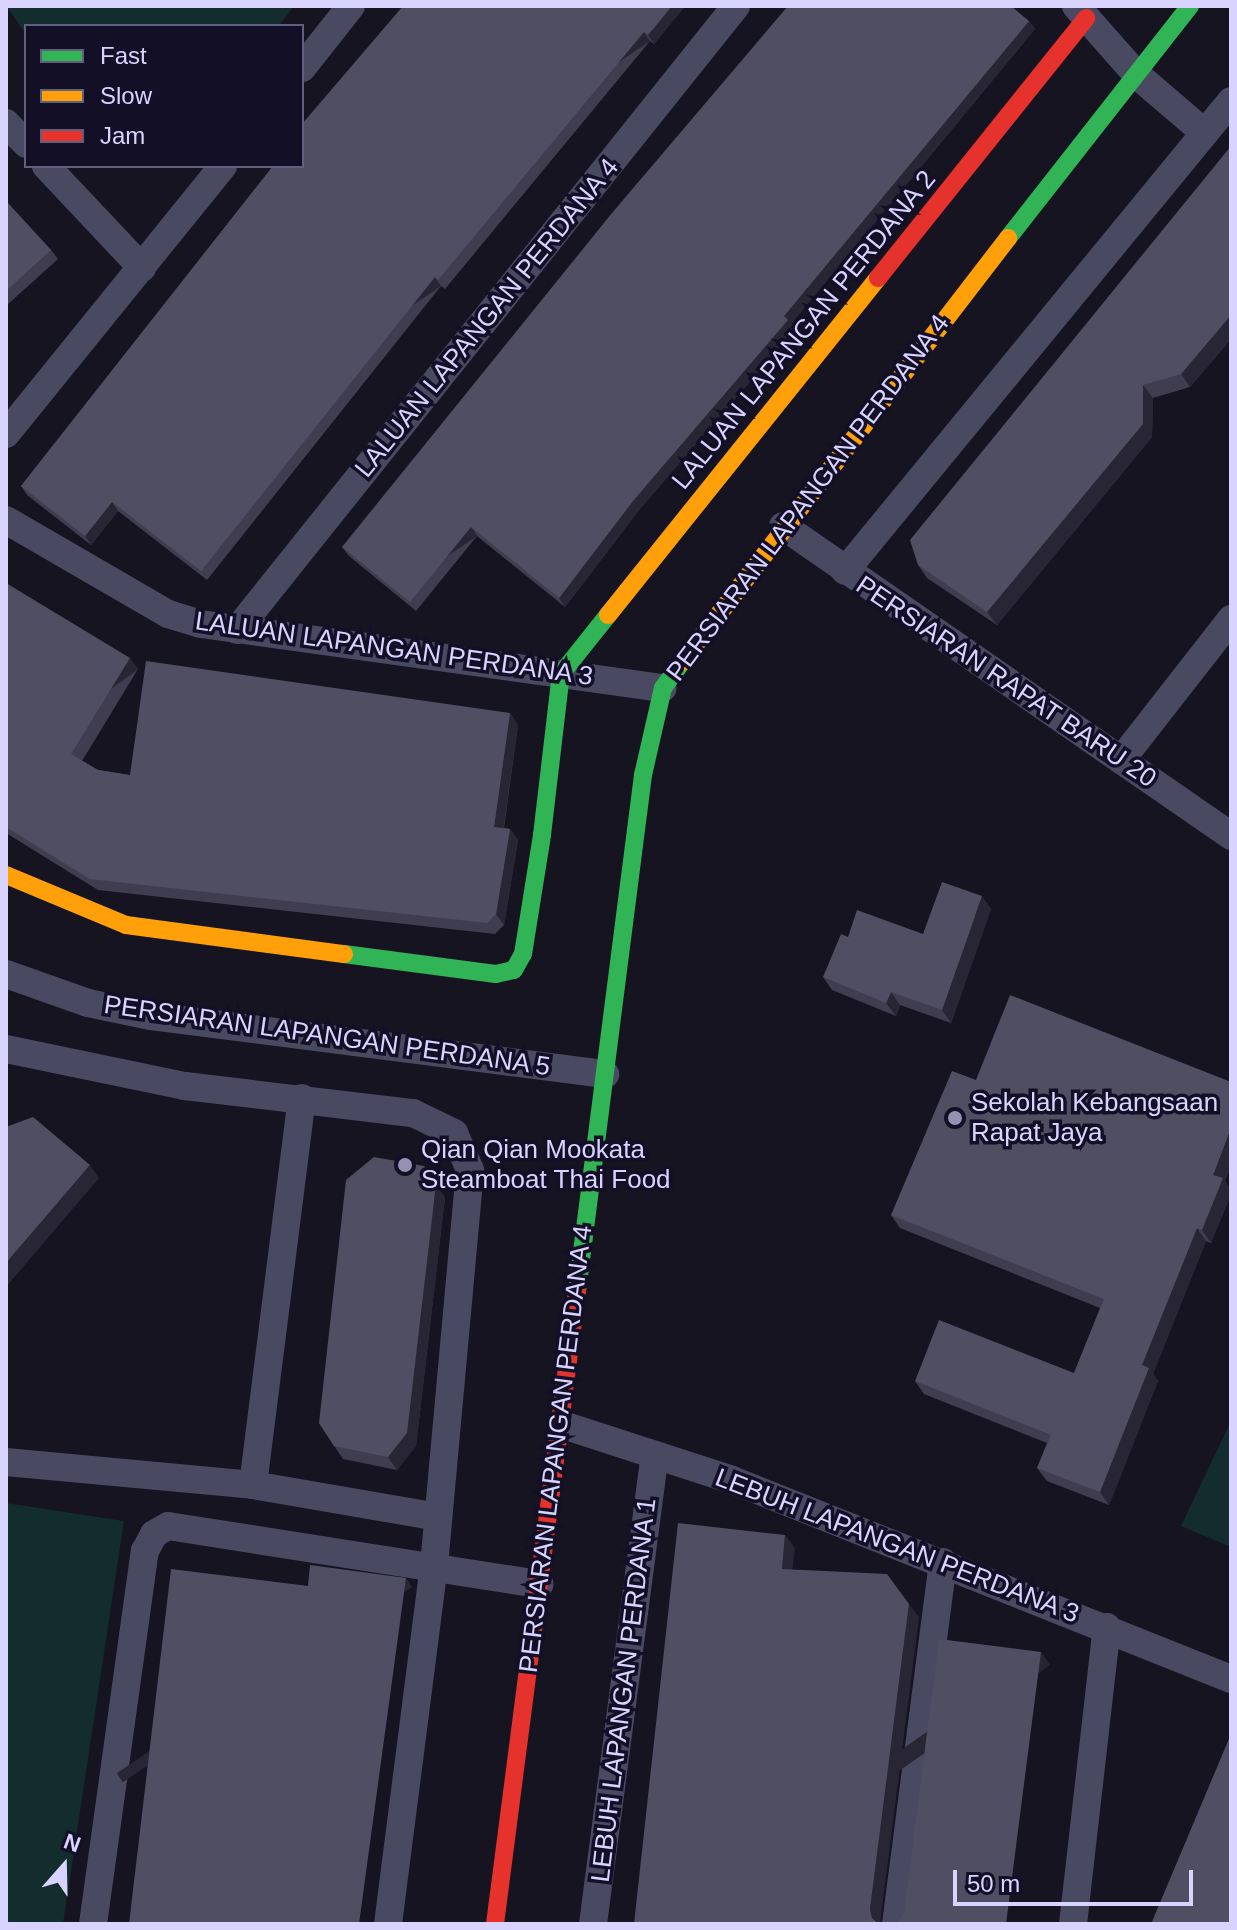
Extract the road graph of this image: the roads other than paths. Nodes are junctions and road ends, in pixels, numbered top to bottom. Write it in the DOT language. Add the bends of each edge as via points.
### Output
graph roads {
  1 [pos="351,6"];
  2 [pos="736,6"];
  3 [pos="1190,6"];
  4 [pos="1081,12"];
  5 [pos="304,65"];
  6 [pos="1137,75"];
  7 [pos="1231,101"];
  8 [pos="6,123"];
  9 [pos="1205,133"];
  10 [pos="24,142"];
  11 [pos="48,168"];
  12 [pos="221,168"];
  13 [pos="142,268"];
  14 [pos="6,434"];
  15 [pos="6,520"];
  16 [pos="783,526"];
  17 [pos="845,571"];
  18 [pos="1231,619"];
  19 [pos="237,630"];
  20 [pos="561,674"];
  21 [pos="663,688"];
  22 [pos="1121,760"];
  23 [pos="1231,836"];
  24 [pos="6,875"];
  25 [pos="6,974"];
  26 [pos="6,1049"];
  27 [pos="605,1074"];
  28 [pos="302,1098"];
  29 [pos="560,1424"];
  30 [pos="655,1455"];
  31 [pos="6,1462"];
  32 [pos="253,1485"];
  33 [pos="438,1517"];
  34 [pos="943,1562"];
  35 [pos="434,1565"];
  36 [pos="539,1584"];
  37 [pos="1107,1627"];
  38 [pos="1231,1679"];
  39 [pos="93,1924"];
  40 [pos="388,1924"];
  41 [pos="495,1924"];
  42 [pos="593,1924"];
  43 [pos="896,1924"];
  44 [pos="1073,1924"];
  1 -- 5 [label="street"];
  2 -- 19 [label="street, LALUAN LAPANGAN PERDANA 4"];
  3 -- 6 [label="street, PERSIARAN LAPANGAN PERDANA 4"];
  4 -- 6 [label="street"];
  4 -- 20 [label="street, LALUAN LAPANGAN PERDANA 2"];
  6 -- 9 [label="street"];
  6 -- 16 [label="street, PERSIARAN LAPANGAN PERDANA 4"];
  7 -- 9 [label="street"];
  8 -- 10 [label="street"];
  9 -- 17 [label="street"];
  11 -- 13 [label="street"];
  12 -- 13 [label="street"];
  13 -- 14 [label="street"];
  15 -- 19 [label="street, LALUAN LAPANGAN PERDANA 3" via="168,614"];
  16 -- 17 [label="street, PERSIARAN RAPAT BARU 20"];
  16 -- 21 [label="street, PERSIARAN LAPANGAN PERDANA 4"];
  17 -- 22 [label="street, PERSIARAN RAPAT BARU 20"];
  18 -- 22 [label="street"];
  19 -- 20 [label="street, LALUAN LAPANGAN PERDANA 3"];
  20 -- 21 [label="street, LALUAN LAPANGAN PERDANA 3"];
  20 -- 24 [label="street" via="523,954 505,973 126,925"];
  21 -- 27 [label="street, PERSIARAN LAPANGAN PERDANA 4" via="643,775"];
  22 -- 23 [label="street, PERSIARAN RAPAT BARU 20"];
  25 -- 27 [label="street, PERSIARAN LAPANGAN PERDANA 5" via="88,1003 151,1016"];
  26 -- 28 [label="street" via="185,1086"];
  27 -- 29 [label="street, PERSIARAN LAPANGAN PERDANA 4"];
  28 -- 32 [label="street"];
  28 -- 33 [label="street" via="413,1113 454,1133 470,1170"];
  29 -- 30 [label="street, LEBUH LAPANGAN PERDANA 3"];
  29 -- 36 [label="street, PERSIARAN LAPANGAN PERDANA 4"];
  30 -- 34 [label="street, LEBUH LAPANGAN PERDANA 3"];
  30 -- 42 [label="street, LEBUH LAPANGAN PERDANA 1"];
  31 -- 32 [label="street"];
  32 -- 33 [label="street"];
  33 -- 35 [label="street"];
  34 -- 37 [label="street, LEBUH LAPANGAN PERDANA 3"];
  34 -- 43 [label="street"];
  35 -- 36 [label="street"];
  35 -- 39 [label="street" via="168,1526 154,1534 145,1551"];
  35 -- 40 [label="street"];
  36 -- 41 [label="street, PERSIARAN LAPANGAN PERDANA 4"];
  37 -- 38 [label="street, LEBUH LAPANGAN PERDANA 3"];
  37 -- 44 [label="street"];
}
